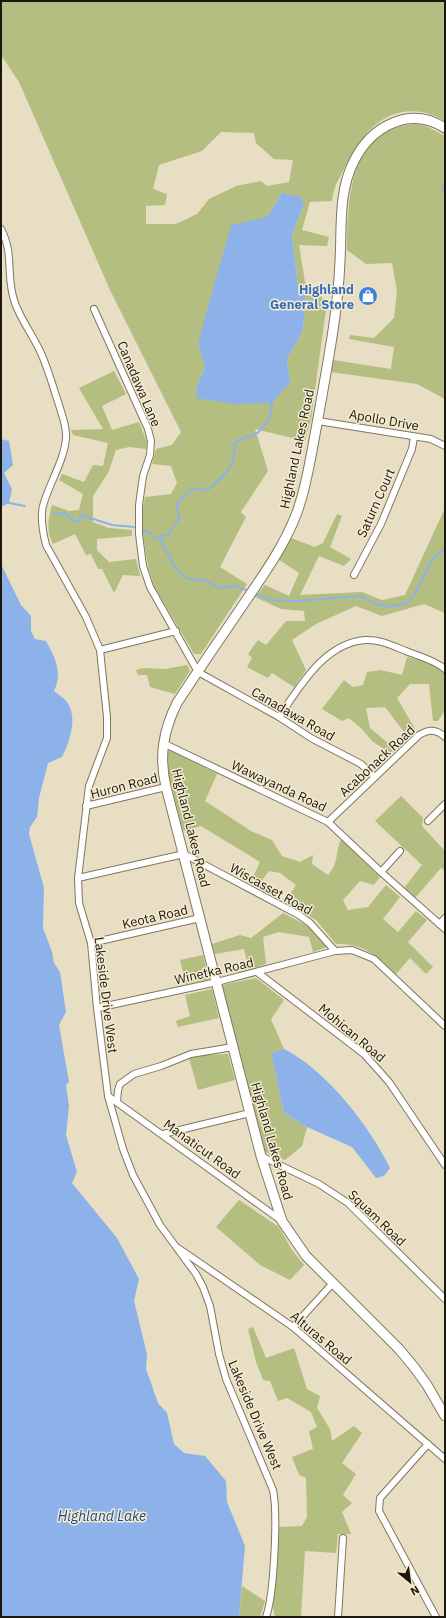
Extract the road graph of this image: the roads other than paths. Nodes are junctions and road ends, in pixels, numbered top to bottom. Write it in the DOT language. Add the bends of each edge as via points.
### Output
graph roads {
  1 [pos="445,128"];
  2 [pos="1,229"];
  3 [pos="94,309"];
  4 [pos="318,420"];
  5 [pos="414,437"];
  6 [pos="445,446"];
  7 [pos="354,575"];
  8 [pos="176,631"];
  9 [pos="100,650"];
  10 [pos="445,669"];
  11 [pos="198,672"];
  12 [pos="279,717"];
  13 [pos="445,737"];
  14 [pos="163,743"];
  15 [pos="375,777"];
  16 [pos="166,787"];
  17 [pos="445,804"];
  18 [pos="86,806"];
  19 [pos="428,821"];
  20 [pos="328,822"];
  21 [pos="400,852"];
  22 [pos="184,854"];
  23 [pos="381,872"];
  24 [pos="78,878"];
  25 [pos="200,918"];
  26 [pos="445,918"];
  27 [pos="439,924"];
  28 [pos="445,929"];
  29 [pos="92,943"];
  30 [pos="334,951"];
  31 [pos="257,972"];
  32 [pos="217,982"];
  33 [pos="97,1008"];
  34 [pos="445,1026"];
  35 [pos="233,1047"];
  36 [pos="108,1096"];
  37 [pos="117,1102"];
  38 [pos="250,1113"];
  39 [pos="163,1134"];
  40 [pos="261,1156"];
  41 [pos="445,1165"];
  42 [pos="282,1221"];
  43 [pos="173,1244"];
  44 [pos="333,1283"];
  45 [pos="445,1300"];
  46 [pos="293,1327"];
  47 [pos="445,1416"];
  48 [pos="428,1444"];
  49 [pos="445,1459"];
  50 [pos="343,1538"];
  51 [pos="266,1617"];
  52 [pos="338,1617"];
  53 [pos="436,1617"];
  1 -- 4 [label="street, Highland Lakes Road" via="428,120 415,118 390,123 369,138 353,162 344,192 337,303"];
  2 -- 9 [label="street, Lakeside Drive West" via="10,255 12,295 46,366 66,436 63,455 42,507 43,535 91,627"];
  3 -- 8 [label="street, Canadawa Lane" via="148,429 151,441 150,455 142,476 139,505 142,560 150,587"];
  4 -- 5 [label="street, Apollo Drive"];
  4 -- 11 [label="street, Highland Lakes Road" via="305,483 291,528 277,554"];
  5 -- 6 [label="street, Apollo Drive" via="430,439"];
  5 -- 7 [label="street, Saturn Court" via="412,449 381,524"];
  8 -- 9 [label="street"];
  8 -- 11 [label="street, Canadawa Lane"];
  9 -- 18 [label="street, Lakeside Drive West" via="107,738 88,786"];
  10 -- 12 [label="street" via="386,644 365,640 355,642 327,657 314,669"];
  11 -- 12 [label="street, Canadawa Road"];
  11 -- 14 [label="street, Highland Lakes Road" via="171,714"];
  12 -- 15 [label="street, Canadawa Road" via="311,738 361,764"];
  13 -- 15 [label="street, Acabonack Road" via="434,730 418,735"];
  14 -- 16 [label="street, Highland Lakes Road" via="162,758"];
  14 -- 20 [label="street, Wawayanda Road"];
  15 -- 20 [label="street, Acabonack Road"];
  16 -- 18 [label="street, Huron Road"];
  16 -- 22 [label="street, Highland Lakes Road"];
  17 -- 19 [label="street"];
  18 -- 24 [label="street, Lakeside Drive West"];
  20 -- 23 [label="street, Wawayanda Road"];
  21 -- 23 [label="street"];
  22 -- 24 [label="street"];
  22 -- 25 [label="street, Highland Lakes Road"];
  22 -- 30 [label="street, Wiscasset Road" via="299,915 310,923"];
  23 -- 27 [label="street, Wawayanda Road"];
  24 -- 29 [label="street, Lakeside Drive West" via="79,902"];
  25 -- 29 [label="street, Keota Road"];
  25 -- 32 [label="street, Highland Lakes Road"];
  26 -- 27 [label="street"];
  27 -- 28 [label="street, Wawayanda Road"];
  29 -- 33 [label="street, Lakeside Drive West"];
  30 -- 31 [label="street, Winetka Road"];
  30 -- 34 [label="street" via="352,950 374,959"];
  31 -- 32 [label="street, Winetka Road"];
  31 -- 41 [label="street, Mohican Road" via="364,1054 379,1069"];
  32 -- 33 [label="street, Winetka Road"];
  32 -- 35 [label="street, Highland Lakes Road"];
  33 -- 36 [label="street, Lakeside Drive West"];
  35 -- 37 [label="street" via="191,1054 134,1074 120,1084"];
  35 -- 38 [label="street, Highland Lakes Road"];
  36 -- 37 [label="street, Manaticut Road"];
  36 -- 43 [label="street, Lakeside Drive West" via="133,1175"];
  37 -- 39 [label="street, Manaticut Road"];
  38 -- 39 [label="street"];
  38 -- 40 [label="street, Highland Lakes Road"];
  39 -- 42 [label="street, Manaticut Road"];
  40 -- 42 [label="street, Highland Lakes Road"];
  40 -- 45 [label="street, Squam Road" via="319,1184 348,1203"];
  42 -- 44 [label="street, Highland Lakes Road" via="306,1256"];
  43 -- 46 [label="street, Alturas Road"];
  43 -- 51 [label="street, Lakeside Drive West" via="203,1287 210,1306 218,1354 226,1379 273,1490 273,1555"];
  44 -- 46 [label="street"];
  44 -- 47 [label="street, Highland Lakes Road" via="414,1367"];
  46 -- 48 [label="street, Alturas Road"];
  48 -- 49 [label="street, Alturas Road"];
  48 -- 53 [label="street" via="380,1498 379,1511"];
  50 -- 52 [label="street"];
}
